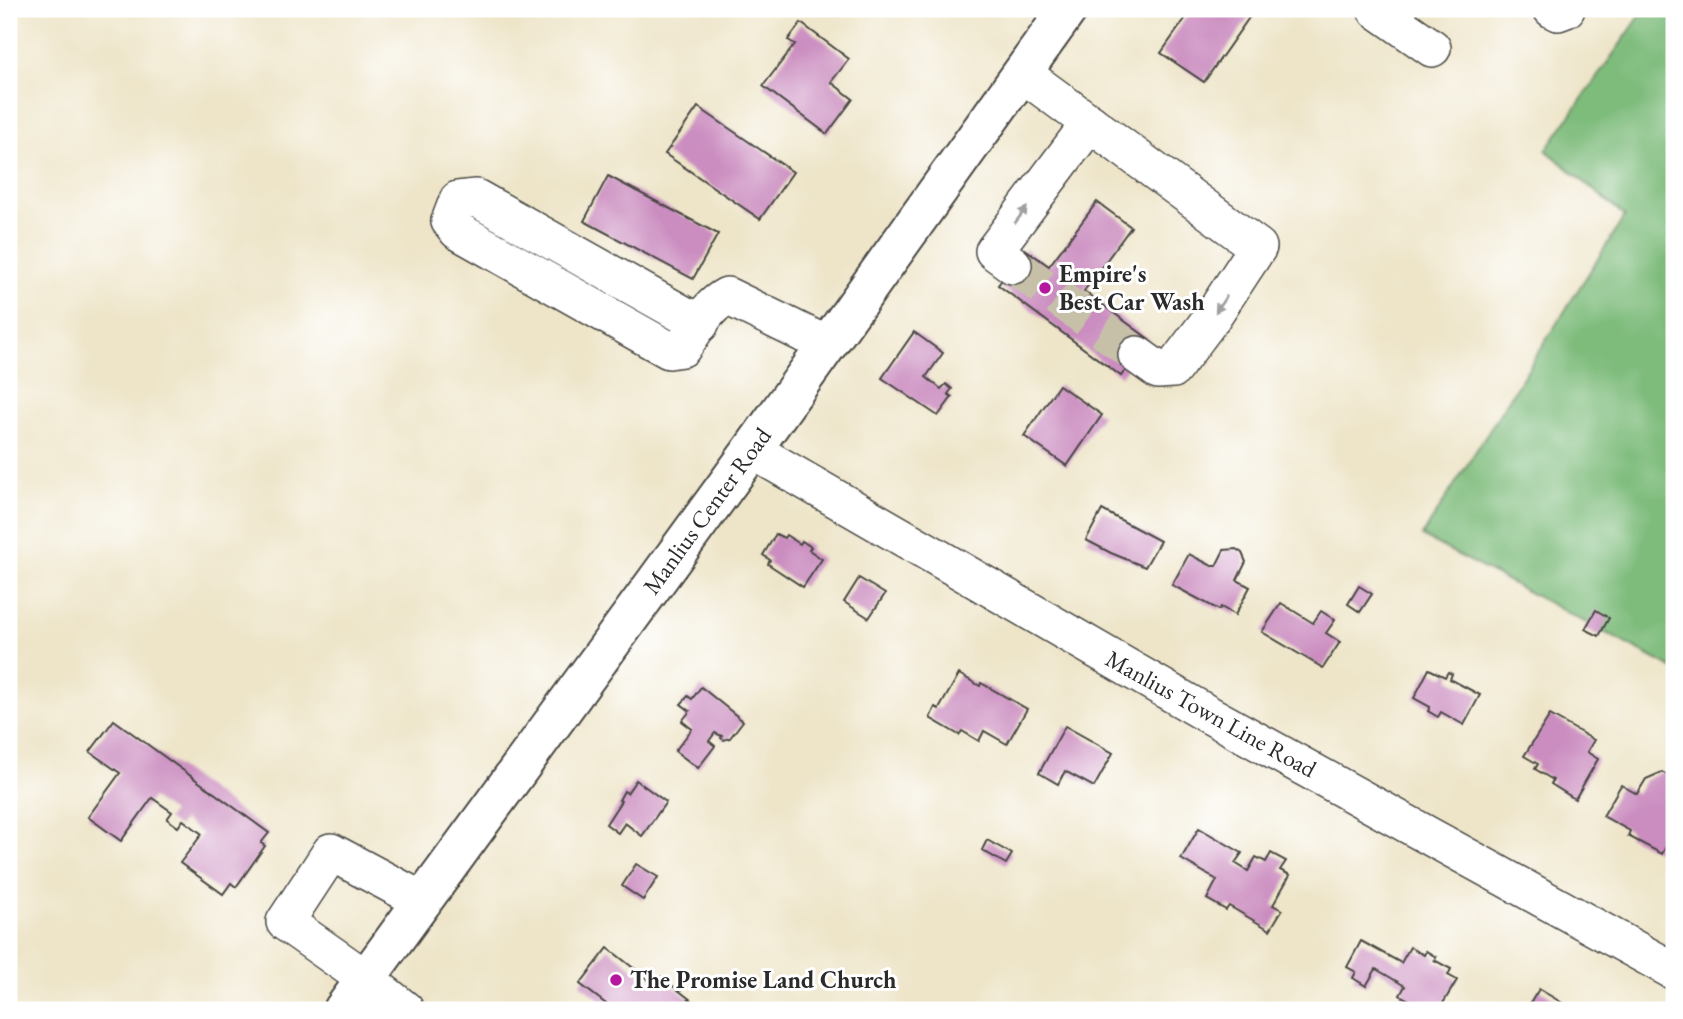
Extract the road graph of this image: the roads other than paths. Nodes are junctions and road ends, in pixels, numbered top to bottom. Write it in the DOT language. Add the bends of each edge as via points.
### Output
graph roads {
  1 [pos="1068,9"];
  2 [pos="1376,9"];
  3 [pos="1552,9"];
  4 [pos="1566,9"];
  5 [pos="1432,48"];
  6 [pos="1022,73"];
  7 [pos="1090,123"];
  8 [pos="1013,265"];
  9 [pos="700,324"];
  10 [pos="827,345"];
  11 [pos="1137,355"];
  12 [pos="752,450"];
  13 [pos="423,901"];
  14 [pos="1674,971"];
  15 [pos="366,979"];
  16 [pos="343,1010"];
  17 [pos="405,1010"];
  1 -- 6 [label="main road, Manlius Center Road"];
  2 -- 5 [label="street"];
  3 -- 4 [label="street"];
  6 -- 7 [label="street"];
  6 -- 10 [label="main road, Manlius Center Road"];
  8 -- 7 [label="street, one-way" via="995,251"];
  7 -- 11 [label="street, one-way" via="1258,247 1173,369 1158,370"];
  9 -- 9 [label="street" via="682,348 669,350 458,231 450,221 458,200 477,198"];
  9 -- 10 [label="street" via="716,302 727,296"];
  10 -- 12 [label="main road, Manlius Center Road"];
  12 -- 13 [label="main road, Manlius Center Road"];
  12 -- 14 [label="street, Manlius Town Line Road" via="1206,713"];
  13 -- 15 [label="main road, Manlius Center Road"];
  13 -- 15 [label="street" via="331,852 285,922"];
  15 -- 16 [label="main road, Manlius Center Road"];
  15 -- 17 [label="street"];
}
